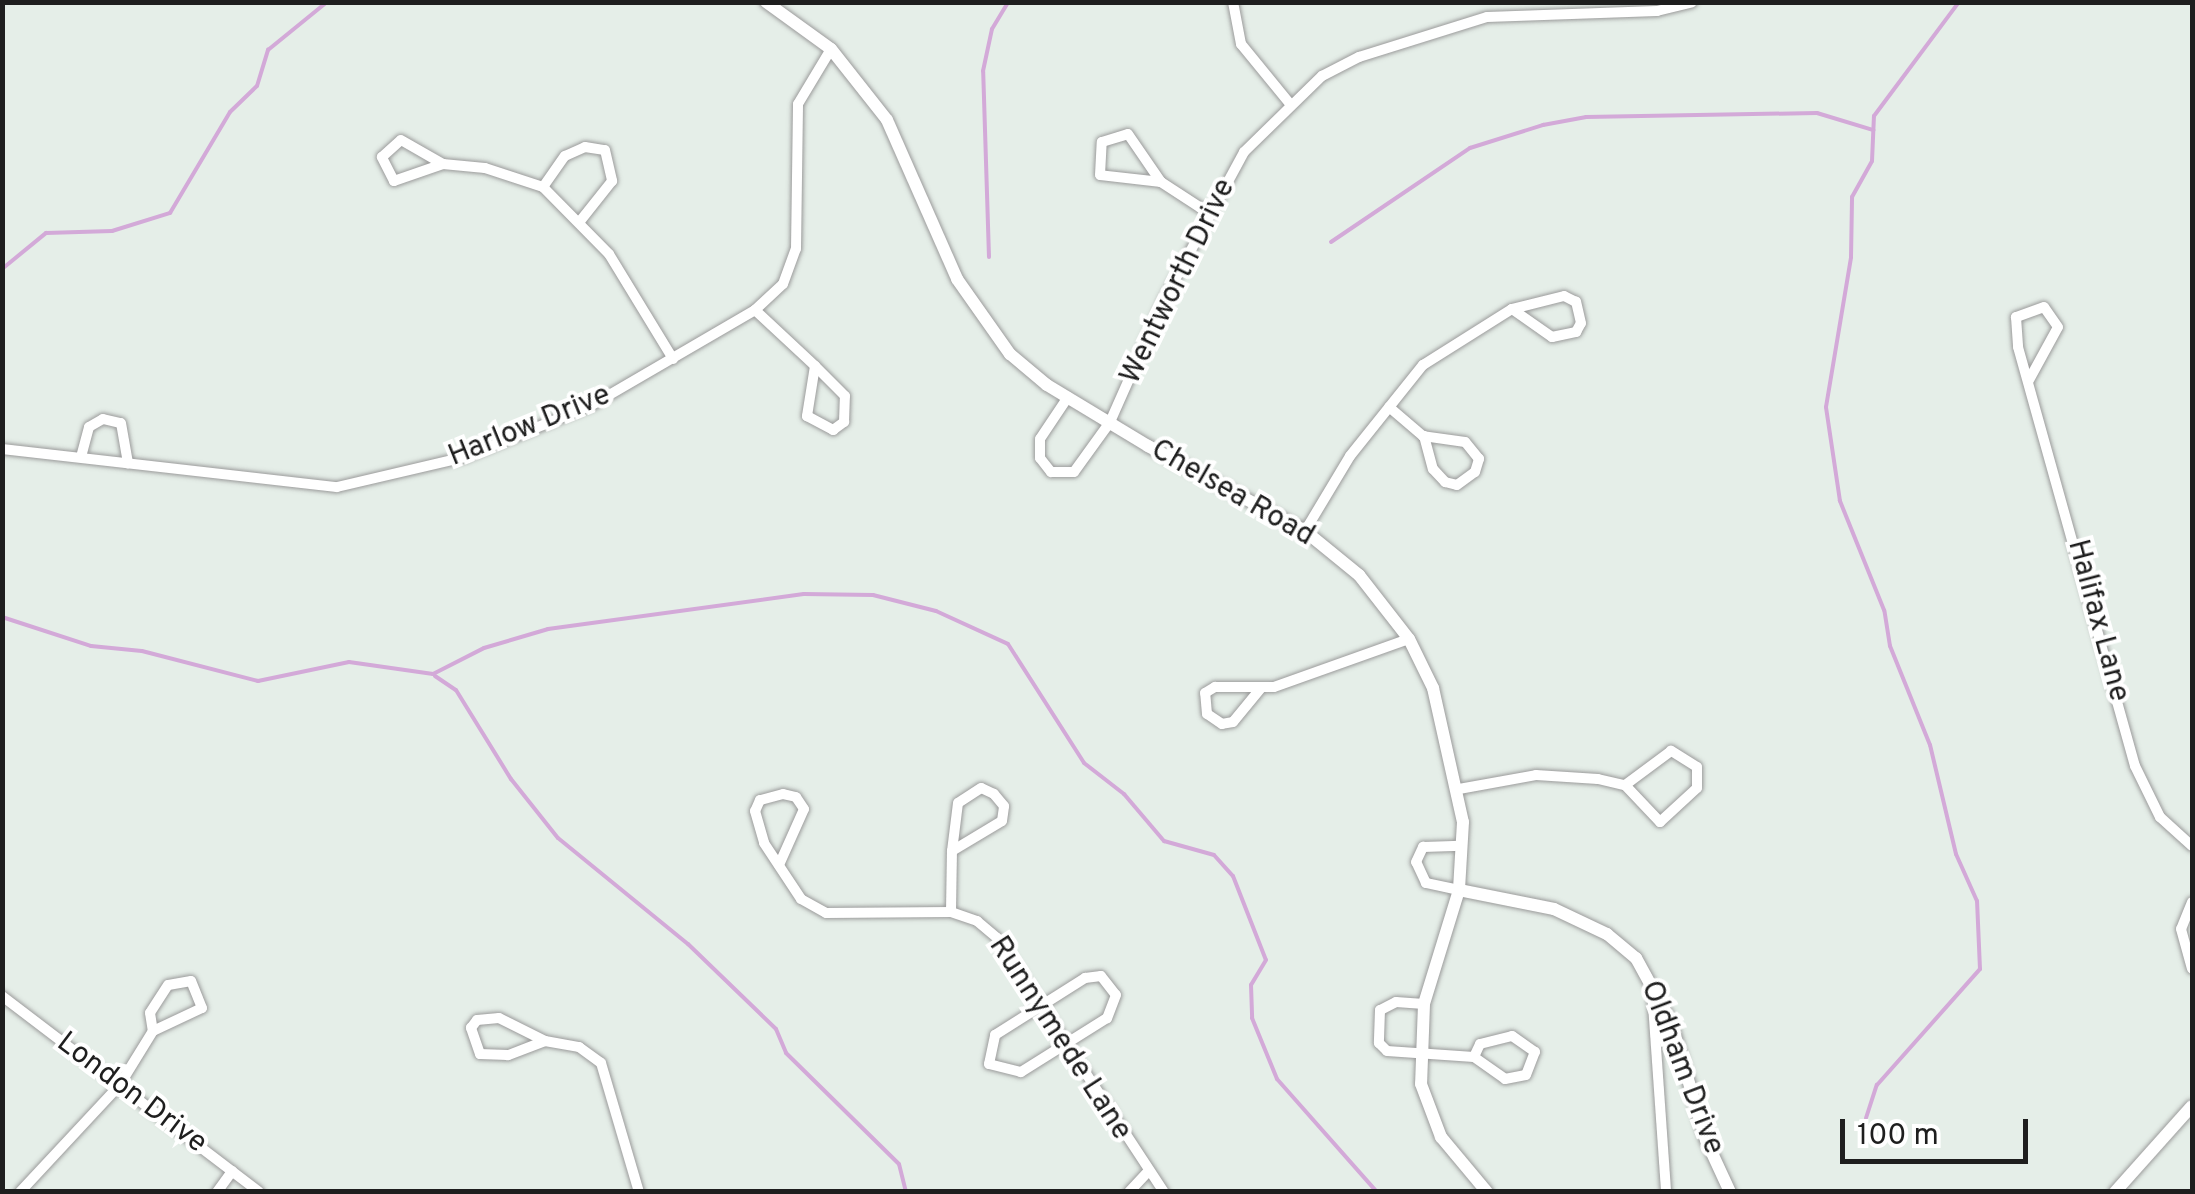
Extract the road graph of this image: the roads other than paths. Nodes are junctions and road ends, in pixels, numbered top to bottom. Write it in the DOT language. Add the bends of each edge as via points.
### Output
graph roads {
  1 [pos="766,2"];
  2 [pos="1233,2"];
  3 [pos="1692,2"];
  4 [pos="831,49"];
  5 [pos="1290,105"];
  6 [pos="443,164"];
  7 [pos="1161,182"];
  8 [pos="543,188"];
  9 [pos="1207,212"];
  10 [pos="581,220"];
  11 [pos="1512,309"];
  12 [pos="755,310"];
  13 [pos="673,359"];
  14 [pos="815,366"];
  15 [pos="2029,380"];
  16 [pos="1068,397"];
  17 [pos="1388,407"];
  18 [pos="1110,422"];
  19 [pos="1423,436"];
  20 [pos="2,449"];
  21 [pos="81,457"];
  22 [pos="128,463"];
  23 [pos="1305,530"];
  24 [pos="1410,639"];
  25 [pos="1261,688"];
  26 [pos="1625,785"];
  27 [pos="1459,789"];
  28 [pos="1461,846"];
  29 [pos="2192,846"];
  30 [pos="952,851"];
  31 [pos="779,865"];
  32 [pos="1460,890"];
  33 [pos="2192,902"];
  34 [pos="951,912"];
  35 [pos="2192,968"];
  36 [pos="1651,979"];
  37 [pos="2,996"];
  38 [pos="1424,1004"];
  39 [pos="1041,1006"];
  40 [pos="153,1031"];
  41 [pos="545,1041"];
  42 [pos="1065,1045"];
  43 [pos="1421,1054"];
  44 [pos="1474,1057"];
  45 [pos="119,1086"];
  46 [pos="2192,1106"];
  47 [pos="232,1170"];
  48 [pos="1148,1173"];
  49 [pos="20,1192"];
  50 [pos="217,1192"];
  51 [pos="260,1192"];
  52 [pos="639,1192"];
  53 [pos="1128,1192"];
  54 [pos="1164,1192"];
  55 [pos="1487,1192"];
  56 [pos="1666,1192"];
  57 [pos="1730,1192"];
  58 [pos="2115,1192"];
  1 -- 4 [label="street, Chelsea Road"];
  2 -- 5 [label="street" via="1250,60"];
  3 -- 5 [label="street, Wentworth Drive" via="1657,11 1468,21 1359,57 1322,76"];
  4 -- 12 [label="street, Harlow Drive" via="798,104 796,248 783,284"];
  4 -- 16 [label="street, Chelsea Road" via="887,120 956,278 982,321 1010,354"];
  5 -- 9 [label="street, Wentworth Drive" via="1244,152"];
  6 -- 6 [label="street" via="402,140 382,156 394,181"];
  6 -- 8 [label="street" via="485,168"];
  7 -- 7 [label="street" via="1128,134 1102,142 1100,175"];
  7 -- 9 [label="street"];
  8 -- 10 [label="street"];
  8 -- 10 [label="street" via="565,156 585,147 606,150 612,181"];
  9 -- 18 [label="street, Wentworth Drive"];
  10 -- 13 [label="street"];
  11 -- 11 [label="street" via="1552,337 1576,332 1581,323 1582,312 1564,296"];
  11 -- 17 [label="street" via="1423,365"];
  12 -- 13 [label="street, Harlow Drive"];
  12 -- 14 [label="street"];
  13 -- 22 [label="street, Harlow Drive" via="547,425 374,481 306,489"];
  14 -- 14 [label="street" via="807,416 833,430 844,422 845,396"];
  15 -- 15 [label="street, Halifax Lane" via="2058,327 2044,308 2016,318"];
  15 -- 29 [label="street, Halifax Lane" via="2134,766 2160,816"];
  16 -- 18 [label="street, Chelsea Road"];
  16 -- 18 [label="street, Wentworth Drive" via="1040,439 1040,458 1051,472 1074,472"];
  17 -- 19 [label="street"];
  17 -- 23 [label="street"];
  18 -- 23 [label="street, Chelsea Road"];
  19 -- 19 [label="street" via="1445,482 1458,485 1476,472 1479,458 1466,442"];
  20 -- 21 [label="street, Harlow Drive"];
  21 -- 22 [label="street, Harlow Drive"];
  21 -- 22 [label="street" via="89,428 102,418 122,422"];
  23 -- 24 [label="street, Chelsea Road" via="1359,574"];
  24 -- 25 [label="street"];
  24 -- 27 [label="street, Chelsea Road" via="1433,688"];
  25 -- 25 [label="street" via="1214,686 1206,694 1208,714 1222,724 1233,722"];
  26 -- 26 [label="street" via="1671,751 1697,767 1697,788 1660,822"];
  26 -- 27 [label="street" via="1536,775"];
  27 -- 28 [label="street, Chelsea Road"];
  28 -- 32 [label="street, Chelsea Road"];
  28 -- 32 [label="street" via="1423,847 1416,862 1426,883"];
  30 -- 30 [label="street" via="1002,821 1004,806 994,794 981,788 958,803"];
  30 -- 34 [label="street"];
  31 -- 31 [label="street, Runnymede Lane" via="804,810 783,794 760,800 755,811"];
  31 -- 34 [label="street, Runnymede Lane" via="801,899 826,913"];
  32 -- 36 [label="street, Oldham Drive" via="1554,908 1607,934"];
  32 -- 38 [label="street, Chelsea Road"];
  33 -- 35 [label="street" via="2181,929"];
  34 -- 39 [label="street, Runnymede Lane" via="978,921 997,938"];
  36 -- 56 [label="street"];
  36 -- 57 [label="street, Oldham Drive"];
  37 -- 45 [label="street, London Drive"];
  38 -- 43 [label="street, Chelsea Road"];
  38 -- 43 [label="street" via="1387,1005 1374,1022 1374,1034 1388,1051"];
  39 -- 42 [label="street, Runnymede Lane"];
  39 -- 42 [label="street" via="995,1034 989,1064 1021,1072"];
  39 -- 42 [label="street" via="1085,978 1101,976 1114,985 1115,1006 1107,1018"];
  40 -- 40 [label="street" via="202,1008 191,981 168,985 150,1013"];
  40 -- 45 [label="street"];
  41 -- 41 [label="street" via="499,1018 477,1020 471,1028 480,1054 508,1055"];
  41 -- 52 [label="street" via="579,1047 601,1062"];
  42 -- 48 [label="street, Runnymede Lane"];
  43 -- 44 [label="street"];
  43 -- 55 [label="street, Chelsea Road" via="1421,1084 1442,1136"];
  44 -- 44 [label="street" via="1517,1079 1533,1065 1535,1052 1512,1036 1480,1044"];
  45 -- 47 [label="street, London Drive"];
  45 -- 49 [label="street"];
  46 -- 58 [label="street"];
  47 -- 50 [label="street"];
  47 -- 51 [label="street, London Drive"];
  48 -- 53 [label="street"];
  48 -- 54 [label="street, Runnymede Lane"];
}
